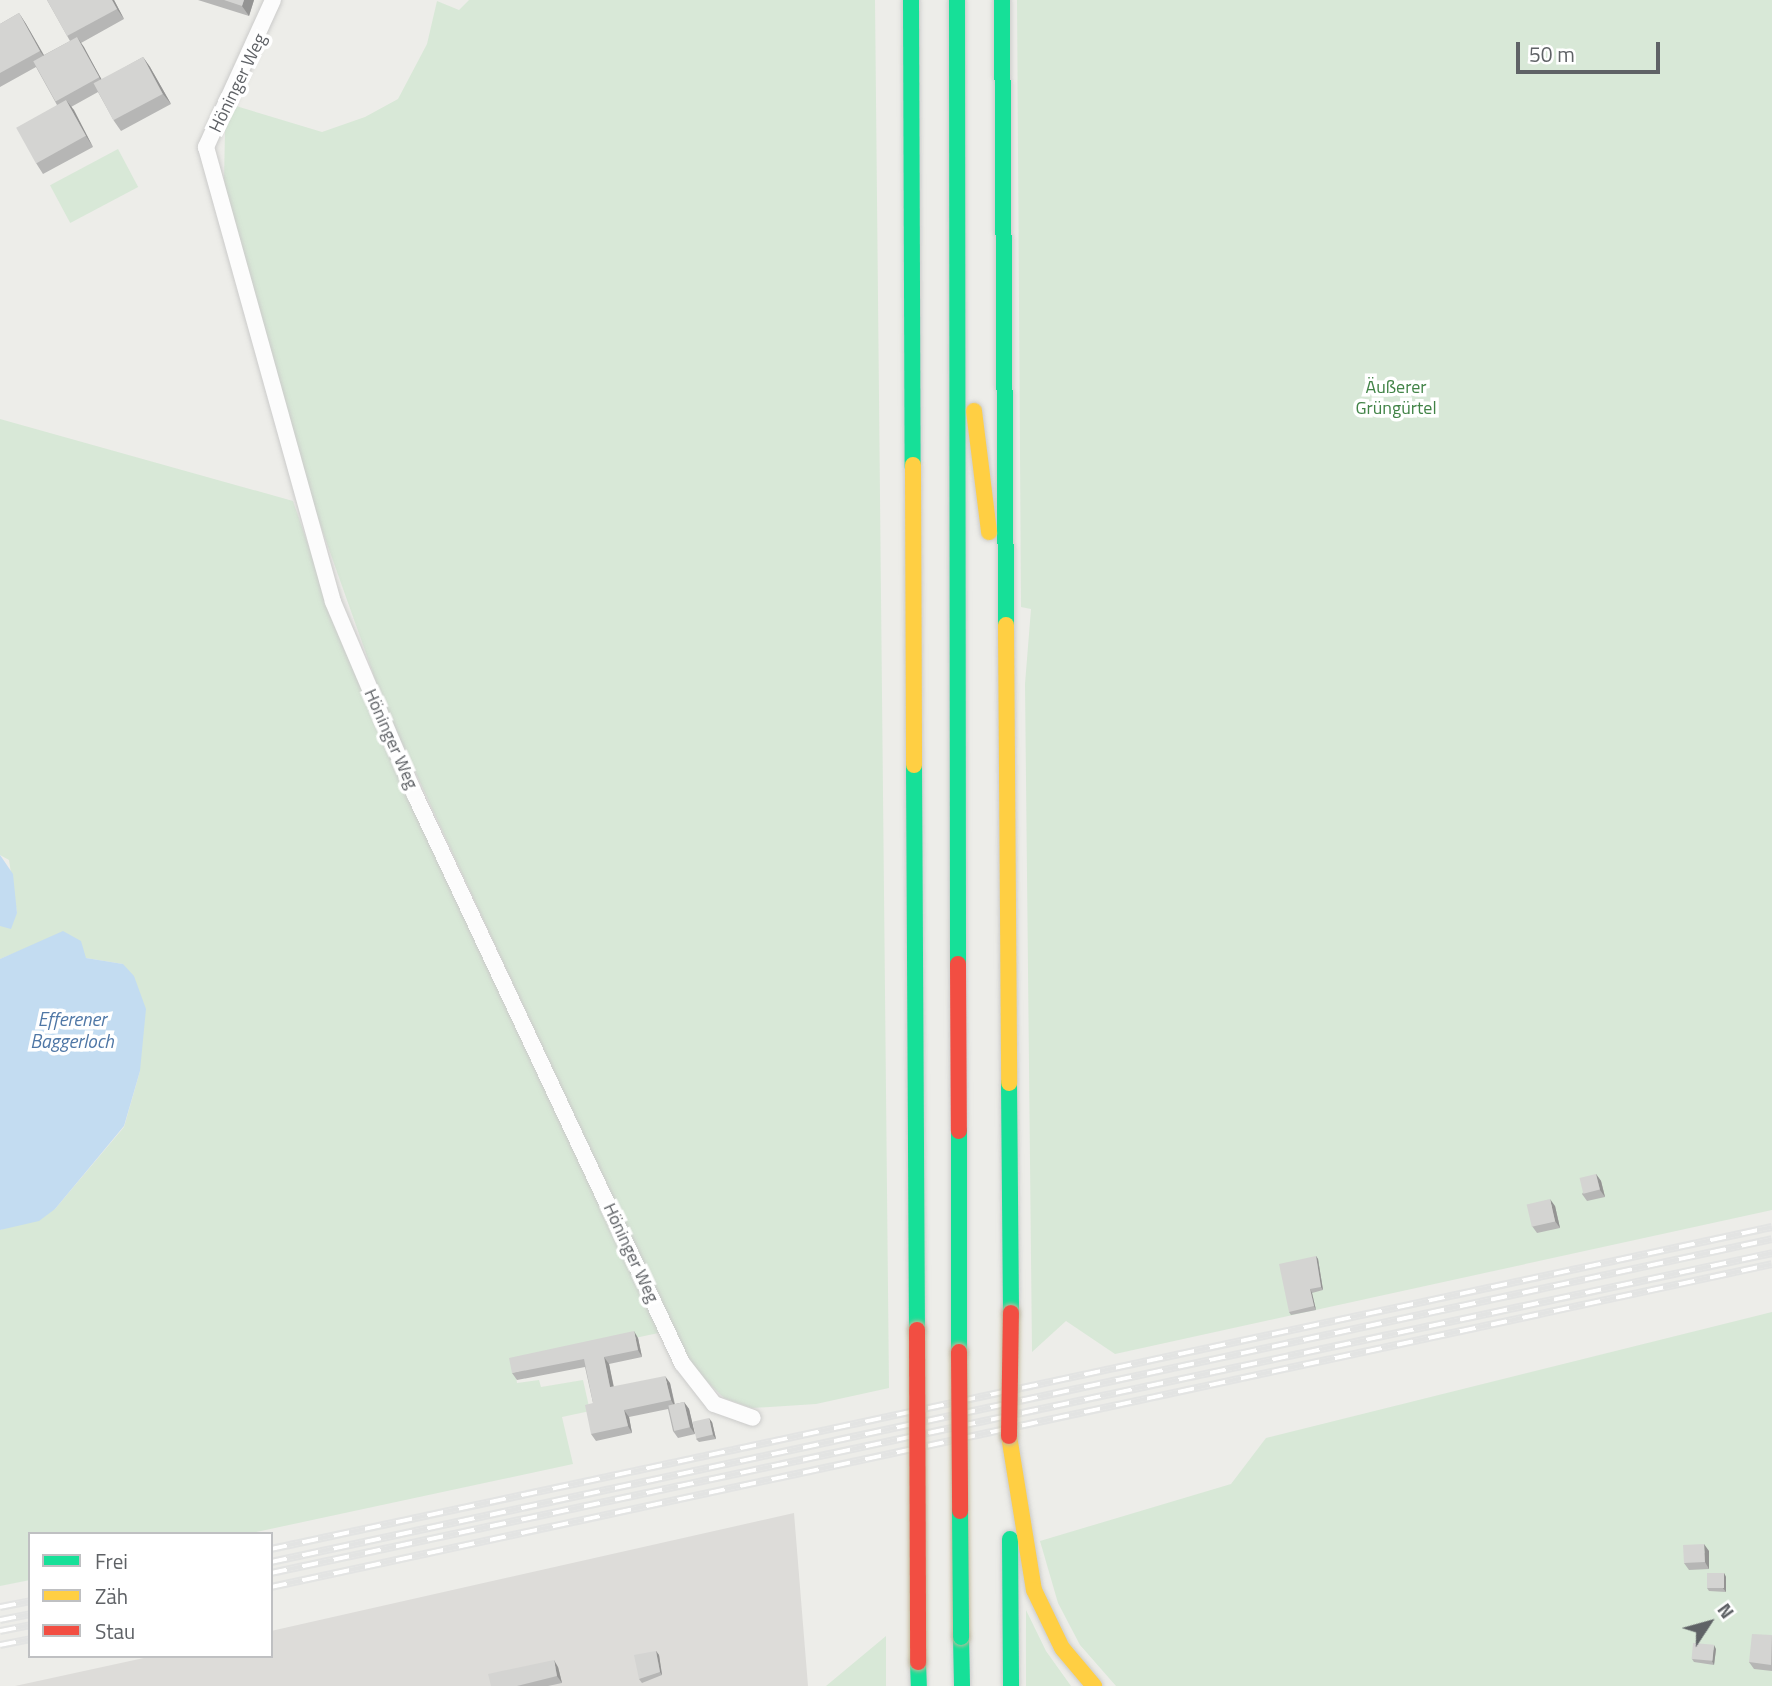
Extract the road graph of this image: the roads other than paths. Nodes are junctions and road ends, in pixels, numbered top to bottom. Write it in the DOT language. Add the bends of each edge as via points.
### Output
graph roads {
  1 [pos="273,0"];
  2 [pos="911,0"];
  3 [pos="957,0"];
  4 [pos="1002,0"];
  5 [pos="958,278"];
  6 [pos="1006,682"];
  7 [pos="753,1418"];
  8 [pos="1009,1436"];
  9 [pos="919,1686"];
  10 [pos="962,1686"];
  11 [pos="1011,1686"];
  12 [pos="1094,1686"];
  1 -- 7 [label="street, Höninger Weg" via="206,147 333,602 415,794 682,1363 713,1404"];
  2 -- 9 [label="highway, bridge"];
  3 -- 5 [label="highway"];
  4 -- 6 [label="highway"];
  5 -- 6 [label="highway"];
  5 -- 10 [label="highway, bridge"];
  6 -- 8 [label="highway, bridge"];
  8 -- 11 [label="highway"];
  8 -- 12 [label="highway" via="1034,1590 1062,1648"];
}
